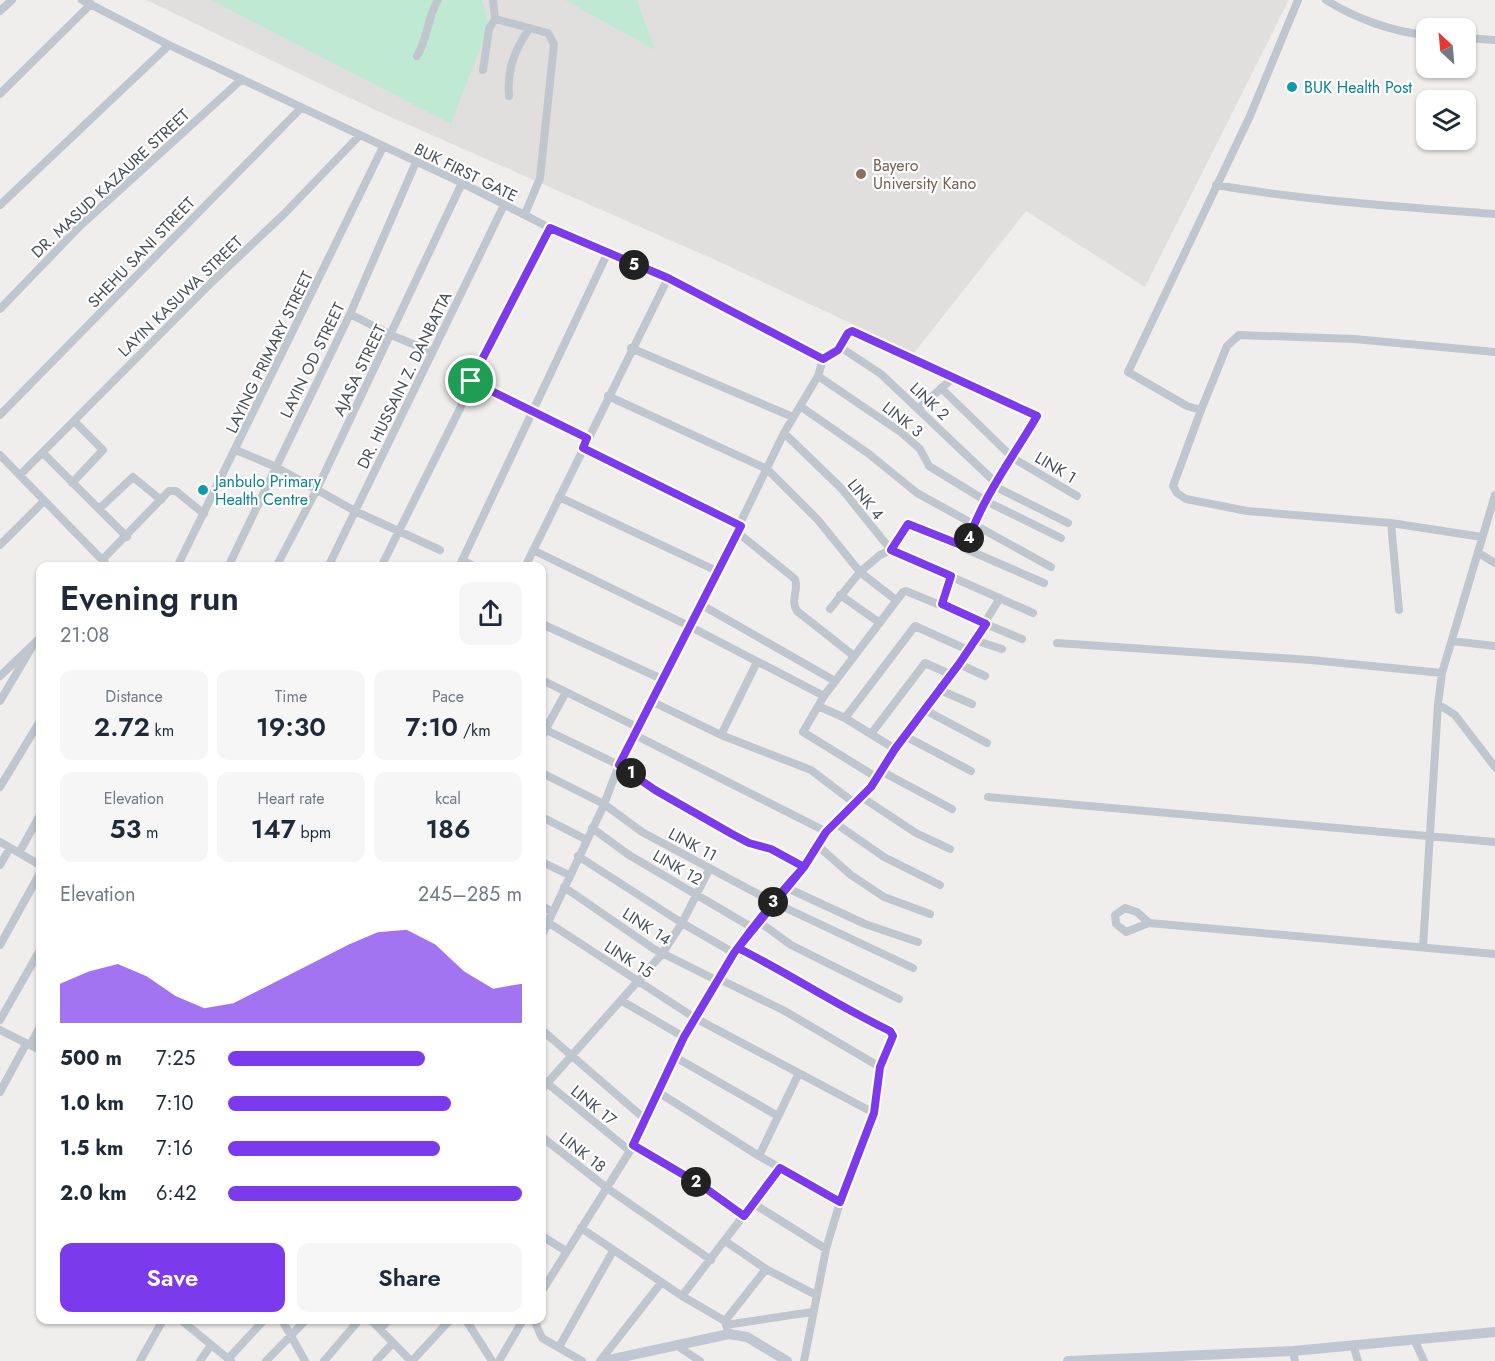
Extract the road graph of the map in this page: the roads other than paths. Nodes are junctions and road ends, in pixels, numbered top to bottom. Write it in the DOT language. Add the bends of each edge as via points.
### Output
graph roads {
  1 [pos="12,0"];
  2 [pos="82,0"];
  3 [pos="438,0"];
  4 [pos="493,0"];
  5 [pos="1298,0"];
  6 [pos="1326,0"];
  7 [pos="91,4"];
  8 [pos="0,12"];
  9 [pos="495,19"];
  10 [pos="529,29"];
  11 [pos="1416,33"];
  12 [pos="1476,39"];
  13 [pos="1495,40"];
  14 [pos="169,45"];
  15 [pos="417,56"];
  16 [pos="483,70"];
  17 [pos="242,79"];
  18 [pos="0,94"];
  19 [pos="509,96"];
  20 [pos="301,108"];
  21 [pos="359,136"];
  22 [pos="383,147"];
  23 [pos="416,162"];
  24 [pos="462,183"];
  25 [pos="1216,185"];
  26 [pos="0,205"];
  27 [pos="504,205"];
  28 [pos="525,214"];
  29 [pos="1495,214"];
  30 [pos="550,228"];
  31 [pos="607,254"];
  32 [pos="668,278"];
  33 [pos="0,309"];
  34 [pos="350,314"];
  35 [pos="391,335"];
  36 [pos="840,347"];
  37 [pos="631,348"];
  38 [pos="432,352"];
  39 [pos="1495,352"];
  40 [pos="823,359"];
  41 [pos="818,376"];
  42 [pos="954,376"];
  43 [pos="471,381"];
  44 [pos="941,388"];
  45 [pos="608,396"];
  46 [pos="800,406"];
  47 [pos="919,408"];
  48 [pos="1201,410"];
  49 [pos="534,411"];
  50 [pos="0,415"];
  51 [pos="793,417"];
  52 [pos="74,421"];
  53 [pos="784,433"];
  54 [pos="587,438"];
  55 [pos="583,448"];
  56 [pos="236,450"];
  57 [pos="42,453"];
  58 [pos="0,455"];
  59 [pos="1013,458"];
  60 [pos="276,467"];
  61 [pos="767,469"];
  62 [pos="20,475"];
  63 [pos="72,483"];
  64 [pos="995,484"];
  65 [pos="317,489"];
  66 [pos="1495,495"];
  67 [pos="1077,496"];
  68 [pos="559,497"];
  69 [pos="161,500"];
  70 [pos="44,501"];
  71 [pos="986,501"];
  72 [pos="99,509"];
  73 [pos="355,511"];
  74 [pos="204,514"];
  75 [pos="1391,523"];
  76 [pos="973,524"];
  77 [pos="1068,524"];
  78 [pos="739,529"];
  79 [pos="399,531"];
  80 [pos="127,537"];
  81 [pos="1482,537"];
  82 [pos="1061,538"];
  83 [pos="0,545"];
  84 [pos="966,547"];
  85 [pos="440,550"];
  86 [pos="533,550"];
  87 [pos="891,550"];
  88 [pos="1480,554"];
  89 [pos="104,562"];
  90 [pos="109,562"];
  91 [pos="180,562"];
  92 [pos="230,562"];
  93 [pos="279,562"];
  94 [pos="330,562"];
  95 [pos="384,562"];
  96 [pos="462,562"];
  97 [pos="527,562"];
  98 [pos="1495,563"];
  99 [pos="1051,567"];
  100 [pos="717,571"];
  101 [pos="860,572"];
  102 [pos="951,576"];
  103 [pos="1044,583"];
  104 [pos="840,595"];
  105 [pos="1000,598"];
  106 [pos="896,600"];
  107 [pos="700,604"];
  108 [pos="942,604"];
  109 [pos="830,609"];
  110 [pos="1399,610"];
  111 [pos="1033,613"];
  112 [pos="880,623"];
  113 [pos="986,624"];
  114 [pos="546,626"];
  115 [pos="689,626"];
  116 [pos="1022,639"];
  117 [pos="974,640"];
  118 [pos="1452,641"];
  119 [pos="36,642"];
  120 [pos="1057,642"];
  121 [pos="1495,646"];
  122 [pos="32,647"];
  123 [pos="1002,649"];
  124 [pos="968,650"];
  125 [pos="854,656"];
  126 [pos="757,662"];
  127 [pos="959,664"];
  128 [pos="1442,673"];
  129 [pos="952,675"];
  130 [pos="0,676"];
  131 [pos="985,676"];
  132 [pos="664,680"];
  133 [pos="835,681"];
  134 [pos="546,682"];
  135 [pos="940,690"];
  136 [pos="566,692"];
  137 [pos="824,696"];
  138 [pos="0,701"];
  139 [pos="653,702"];
  140 [pos="972,704"];
  141 [pos="1438,704"];
  142 [pos="818,706"];
  143 [pos="925,710"];
  144 [pos="845,718"];
  145 [pos="546,727"];
  146 [pos="36,728"];
  147 [pos="637,732"];
  148 [pos="546,733"];
  149 [pos="871,734"];
  150 [pos="721,735"];
  151 [pos="905,736"];
  152 [pos="987,743"];
  153 [pos="895,749"];
  154 [pos="619,765"];
  155 [pos="1495,767"];
  156 [pos="971,771"];
  157 [pos="878,774"];
  158 [pos="546,775"];
  159 [pos="0,787"];
  160 [pos="988,797"];
  161 [pos="857,799"];
  162 [pos="604,804"];
  163 [pos="952,809"];
  164 [pos="546,819"];
  165 [pos="36,822"];
  166 [pos="835,823"];
  167 [pos="592,828"];
  168 [pos="826,832"];
  169 [pos="1430,837"];
  170 [pos="587,840"];
  171 [pos="0,842"];
  172 [pos="1495,842"];
  173 [pos="818,846"];
  174 [pos="10,848"];
  175 [pos="950,849"];
  176 [pos="19,853"];
  177 [pos="578,855"];
  178 [pos="36,863"];
  179 [pos="546,864"];
  180 [pos="0,865"];
  181 [pos="804,867"];
  182 [pos="710,868"];
  183 [pos="569,875"];
  184 [pos="36,880"];
  185 [pos="940,885"];
  186 [pos="564,887"];
  187 [pos="786,887"];
  188 [pos="697,893"];
  189 [pos="774,902"];
  190 [pos="546,908"];
  191 [pos="554,912"];
  192 [pos="930,914"];
  193 [pos="549,922"];
  194 [pos="1149,922"];
  195 [pos="682,923"];
  196 [pos="755,925"];
  197 [pos="546,928"];
  198 [pos="918,942"];
  199 [pos="0,945"];
  200 [pos="1423,947"];
  201 [pos="736,950"];
  202 [pos="662,954"];
  203 [pos="1495,954"];
  204 [pos="36,957"];
  205 [pos="913,968"];
  206 [pos="719,980"];
  207 [pos="639,983"];
  208 [pos="899,999"];
  209 [pos="622,1001"];
  210 [pos="694,1018"];
  211 [pos="0,1020"];
  212 [pos="0,1030"];
  213 [pos="36,1033"];
  214 [pos="546,1033"];
  215 [pos="684,1037"];
  216 [pos="28,1044"];
  217 [pos="36,1048"];
  218 [pos="572,1056"];
  219 [pos="675,1057"];
  220 [pos="880,1067"];
  221 [pos="799,1073"];
  222 [pos="546,1081"];
  223 [pos="546,1086"];
  224 [pos="0,1092"];
  225 [pos="658,1092"];
  226 [pos="874,1113"];
  227 [pos="778,1116"];
  228 [pos="646,1120"];
  229 [pos="546,1140"];
  230 [pos="632,1148"];
  231 [pos="759,1156"];
  232 [pos="780,1168"];
  233 [pos="607,1188"];
  234 [pos="840,1202"];
  235 [pos="754,1204"];
  236 [pos="744,1216"];
  237 [pos="581,1228"];
  238 [pos="546,1238"];
  239 [pos="725,1241"];
  240 [pos="826,1249"];
  241 [pos="566,1251"];
  242 [pos="613,1251"];
  243 [pos="711,1260"];
  244 [pos="766,1269"];
  245 [pos="661,1283"];
  246 [pos="546,1284"];
  247 [pos="816,1295"];
  248 [pos="682,1296"];
  249 [pos="812,1311"];
  250 [pos="161,1324"];
  251 [pos="186,1324"];
  252 [pos="257,1324"];
  253 [pos="284,1324"];
  254 [pos="302,1324"];
  255 [pos="356,1324"];
  256 [pos="375,1324"];
  257 [pos="385,1324"];
  258 [pos="446,1324"];
  259 [pos="469,1324"];
  260 [pos="521,1324"];
  261 [pos="536,1324"];
  262 [pos="726,1327"];
  263 [pos="380,1329"];
  264 [pos="1495,1332"];
  265 [pos="291,1335"];
  266 [pos="1414,1339"];
  267 [pos="393,1343"];
  268 [pos="675,1344"];
  269 [pos="211,1345"];
  270 [pos="1353,1345"];
  271 [pos="559,1347"];
  272 [pos="1294,1356"];
  273 [pos="1230,1358"];
  274 [pos="230,1360"];
  275 [pos="140,1361"];
  276 [pos="200,1361"];
  277 [pos="266,1361"];
  278 [pos="305,1361"];
  279 [pos="324,1361"];
  280 [pos="376,1361"];
  281 [pos="411,1361"];
  282 [pos="492,1361"];
  283 [pos="499,1361"];
  284 [pos="582,1361"];
  285 [pos="605,1361"];
  286 [pos="700,1361"];
  287 [pos="787,1361"];
  288 [pos="804,1361"];
  289 [pos="1068,1361"];
  290 [pos="1358,1361"];
  291 [pos="1424,1361"];
  1 -- 8 [label="street"];
  2 -- 7 [label="street, BUK FIRST GATE"];
  3 -- 15 [label="street"];
  4 -- 9 [label="street"];
  5 -- 25 [label="street" via="1250,116"];
  6 -- 11 [label="street" via="1389,28"];
  7 -- 14 [label="street, BUK FIRST GATE"];
  7 -- 18 [label="street"];
  9 -- 10 [label="street"];
  9 -- 16 [label="street" via="489,29"];
  10 -- 19 [label="street" via="511,62"];
  10 -- 28 [label="street" via="548,33 554,44 540,178"];
  12 -- 13 [label="street"];
  14 -- 17 [label="street, BUK FIRST GATE"];
  14 -- 26 [label="street"];
  17 -- 20 [label="street, BUK FIRST GATE"];
  17 -- 33 [label="street, DR. MASUD KAZAURE STREET" via="80,226"];
  20 -- 21 [label="street, BUK FIRST GATE"];
  20 -- 50 [label="street, SHEHU SANI STREET"];
  21 -- 22 [label="street, BUK FIRST GATE"];
  21 -- 52 [label="street, LAYIN KASUWA STREET"];
  22 -- 23 [label="street, BUK FIRST GATE"];
  22 -- 56 [label="street, LAYING PRIMARY STREET"];
  23 -- 24 [label="street, BUK FIRST GATE"];
  23 -- 34 [label="street, LAYIN OD STREET"];
  24 -- 27 [label="street, BUK FIRST GATE"];
  24 -- 35 [label="street, AJASA STREET"];
  25 -- 29 [label="street" via="1343,202"];
  25 -- 48 [label="street" via="1128,372"];
  27 -- 28 [label="street, BUK FIRST GATE"];
  27 -- 38 [label="street, DR. HUSSAIN Z. DANBATTA"];
  28 -- 30 [label="street, BUK FIRST GATE"];
  30 -- 31 [label="street, BUK FIRST GATE"];
  30 -- 43 [label="street"];
  31 -- 32 [label="street, BUK FIRST GATE"];
  31 -- 49 [label="street"];
  32 -- 37 [label="street"];
  32 -- 40 [label="street, BUK FIRST GATE"];
  34 -- 35 [label="street"];
  34 -- 60 [label="street, LAYIN OD STREET"];
  35 -- 38 [label="street"];
  35 -- 65 [label="street, AJASA STREET"];
  36 -- 40 [label="street"];
  36 -- 42 [label="street" via="852,331"];
  36 -- 47 [label="street, LINK 2" via="881,374"];
  37 -- 45 [label="street"];
  37 -- 51 [label="street"];
  38 -- 73 [label="street, DR. HUSSAIN Z. DANBATTA"];
  39 -- 48 [label="street" via="1246,333 1236,336 1227,346"];
  40 -- 41 [label="street"];
  41 -- 46 [label="street"];
  41 -- 71 [label="street, LINK 3" via="902,433 920,449 929,466"];
  42 -- 44 [label="street"];
  42 -- 59 [label="street" via="1037,416"];
  43 -- 49 [label="street"];
  43 -- 79 [label="street"];
  44 -- 47 [label="street"];
  44 -- 59 [label="street, LINK 1"];
  45 -- 54 [label="street"];
  45 -- 61 [label="street"];
  46 -- 51 [label="street"];
  46 -- 76 [label="street, LINK 4" via="917,493"];
  47 -- 64 [label="street, LINK 2"];
  48 -- 75 [label="street" via="1174,481 1174,489 1181,497 1247,511"];
  49 -- 54 [label="street"];
  49 -- 96 [label="street"];
  51 -- 53 [label="street"];
  52 -- 57 [label="street, LAYIN KASUWA STREET"];
  52 -- 63 [label="street" via="103,450"];
  53 -- 61 [label="street"];
  53 -- 87 [label="street, LINK 4" via="841,488"];
  54 -- 55 [label="street"];
  55 -- 68 [label="street"];
  55 -- 78 [label="street"];
  56 -- 60 [label="street"];
  56 -- 74 [label="street, LAYING PRIMARY STREET"];
  57 -- 62 [label="street, LAYIN KASUWA STREET"];
  57 -- 63 [label="street"];
  58 -- 62 [label="street"];
  59 -- 64 [label="street"];
  59 -- 67 [label="street, LINK 1"];
  60 -- 65 [label="street"];
  60 -- 92 [label="street, LAYIN OD STREET"];
  61 -- 78 [label="street"];
  61 -- 101 [label="street" via="818,520"];
  62 -- 70 [label="street"];
  63 -- 72 [label="street"];
  64 -- 71 [label="street"];
  64 -- 77 [label="street, LINK 2"];
  65 -- 73 [label="street"];
  65 -- 93 [label="street, AJASA STREET"];
  66 -- 81 [label="street"];
  68 -- 86 [label="street"];
  68 -- 100 [label="street"];
  69 -- 72 [label="street" via="133,477"];
  69 -- 74 [label="street" via="172,490"];
  69 -- 80 [label="street"];
  70 -- 83 [label="street"];
  70 -- 89 [label="street"];
  71 -- 76 [label="street"];
  71 -- 82 [label="street, LINK 3"];
  72 -- 80 [label="street"];
  73 -- 79 [label="street"];
  73 -- 94 [label="street, DR. HUSSAIN Z. DANBATTA"];
  74 -- 91 [label="street, LAYING PRIMARY STREET"];
  75 -- 81 [label="street"];
  75 -- 110 [label="street"];
  76 -- 84 [label="street"];
  76 -- 99 [label="street, LINK 4"];
  78 -- 100 [label="street"];
  78 -- 125 [label="street" via="795,579 793,601 797,611"];
  79 -- 85 [label="street"];
  79 -- 95 [label="street"];
  80 -- 90 [label="street"];
  81 -- 88 [label="street"];
  84 -- 87 [label="street" via="908,524"];
  84 -- 103 [label="street"];
  86 -- 97 [label="street"];
  86 -- 115 [label="street"];
  87 -- 101 [label="street"];
  87 -- 102 [label="street, LINK 4"];
  88 -- 98 [label="street"];
  88 -- 118 [label="street"];
  100 -- 107 [label="street"];
  101 -- 104 [label="street"];
  101 -- 106 [label="street"];
  102 -- 105 [label="street, LINK 4"];
  102 -- 108 [label="street"];
  104 -- 109 [label="street"];
  104 -- 112 [label="street"];
  105 -- 111 [label="street, LINK 4"];
  105 -- 113 [label="street"];
  106 -- 108 [label="street" via="906,591"];
  106 -- 112 [label="street"];
  107 -- 115 [label="street"];
  107 -- 133 [label="street"];
  108 -- 113 [label="street"];
  112 -- 125 [label="street"];
  113 -- 116 [label="street"];
  113 -- 117 [label="street"];
  114 -- 132 [label="street"];
  115 -- 126 [label="street"];
  115 -- 132 [label="street"];
  115 -- 137 [label="street"];
  117 -- 123 [label="street"];
  117 -- 124 [label="street"];
  118 -- 121 [label="street"];
  118 -- 128 [label="street"];
  119 -- 122 [label="street"];
  120 -- 128 [label="street"];
  122 -- 130 [label="street"];
  122 -- 138 [label="street"];
  124 -- 127 [label="street"];
  124 -- 144 [label="street" via="915,626"];
  125 -- 133 [label="street"];
  126 -- 137 [label="street"];
  126 -- 150 [label="street"];
  127 -- 129 [label="street"];
  127 -- 131 [label="street"];
  128 -- 141 [label="street"];
  129 -- 135 [label="street"];
  129 -- 149 [label="street" via="925,663"];
  132 -- 139 [label="street"];
  133 -- 137 [label="street"];
  134 -- 136 [label="street"];
  135 -- 140 [label="street"];
  135 -- 143 [label="street"];
  136 -- 145 [label="street"];
  136 -- 147 [label="street"];
  137 -- 142 [label="street"];
  139 -- 147 [label="street"];
  139 -- 150 [label="street"];
  141 -- 155 [label="street" via="1455,715"];
  141 -- 169 [label="street"];
  142 -- 144 [label="street"];
  142 -- 157 [label="street" via="803,733"];
  143 -- 151 [label="street"];
  143 -- 152 [label="street"];
  144 -- 149 [label="street"];
  146 -- 159 [label="street"];
  147 -- 154 [label="street"];
  147 -- 168 [label="street"];
  148 -- 154 [label="street"];
  149 -- 153 [label="street"];
  150 -- 161 [label="street" via="811,770"];
  151 -- 153 [label="street"];
  151 -- 156 [label="street"];
  153 -- 157 [label="street"];
  154 -- 162 [label="street"];
  154 -- 181 [label="street" via="732,834"];
  157 -- 161 [label="street" via="871,787"];
  157 -- 163 [label="street"];
  158 -- 162 [label="street, LINK 11"];
  160 -- 169 [label="street"];
  161 -- 166 [label="street"];
  161 -- 175 [label="street"];
  162 -- 167 [label="street"];
  162 -- 182 [label="street, LINK 11" via="642,832"];
  164 -- 170 [label="street"];
  165 -- 176 [label="street"];
  166 -- 168 [label="street"];
  166 -- 185 [label="street" via="884,857"];
  167 -- 170 [label="street"];
  167 -- 188 [label="street, LINK 12" via="629,855"];
  168 -- 173 [label="street"];
  169 -- 172 [label="street"];
  169 -- 200 [label="street"];
  170 -- 177 [label="street"];
  171 -- 174 [label="street"];
  173 -- 181 [label="street"];
  173 -- 192 [label="street" via="884,897"];
  174 -- 176 [label="street"];
  174 -- 180 [label="street"];
  176 -- 178 [label="street"];
  177 -- 183 [label="street"];
  177 -- 195 [label="street"];
  179 -- 183 [label="street"];
  181 -- 187 [label="street"];
  182 -- 188 [label="street"];
  182 -- 189 [label="street, LINK 11"];
  183 -- 186 [label="street"];
  184 -- 199 [label="street"];
  186 -- 191 [label="street"];
  186 -- 202 [label="street, LINK 14"];
  187 -- 189 [label="street"];
  187 -- 198 [label="street" via="865,924"];
  188 -- 195 [label="street"];
  188 -- 196 [label="street, LINK 12"];
  189 -- 196 [label="street"];
  189 -- 205 [label="street, LINK 11"];
  190 -- 191 [label="street"];
  191 -- 193 [label="street"];
  193 -- 197 [label="street"];
  193 -- 207 [label="street, LINK 15"];
  194 -- 200 [label="street"];
  195 -- 201 [label="street"];
  195 -- 202 [label="street"];
  196 -- 201 [label="street"];
  196 -- 208 [label="street, LINK 12"];
  200 -- 203 [label="street"];
  201 -- 206 [label="street"];
  201 -- 220 [label="street" via="784,970 822,996 890,1031 893,1036"];
  202 -- 206 [label="street, LINK 14"];
  202 -- 207 [label="street"];
  204 -- 211 [label="street"];
  206 -- 210 [label="street"];
  206 -- 220 [label="street, LINK 14" via="783,1010"];
  207 -- 209 [label="street"];
  207 -- 210 [label="street, LINK 15"];
  209 -- 215 [label="street"];
  209 -- 218 [label="street"];
  210 -- 215 [label="street"];
  210 -- 221 [label="street, LINK 15"];
  212 -- 216 [label="street"];
  213 -- 216 [label="street"];
  214 -- 218 [label="street"];
  215 -- 219 [label="street"];
  216 -- 217 [label="street"];
  216 -- 224 [label="street"];
  218 -- 222 [label="street"];
  218 -- 228 [label="street"];
  219 -- 225 [label="street"];
  219 -- 227 [label="street"];
  220 -- 226 [label="street"];
  221 -- 226 [label="street, LINK 15"];
  221 -- 227 [label="street"];
  223 -- 230 [label="street, LINK 17"];
  225 -- 228 [label="street"];
  225 -- 231 [label="street"];
  226 -- 234 [label="street"];
  227 -- 231 [label="street"];
  228 -- 230 [label="street"];
  229 -- 233 [label="street, LINK 18"];
  230 -- 233 [label="street"];
  230 -- 236 [label="street, LINK 17" via="701,1185"];
  231 -- 232 [label="street"];
  232 -- 234 [label="street"];
  232 -- 235 [label="street"];
  233 -- 237 [label="street"];
  233 -- 243 [label="street, LINK 18"];
  234 -- 240 [label="street"];
  235 -- 236 [label="street"];
  235 -- 240 [label="street"];
  236 -- 239 [label="street"];
  237 -- 241 [label="street"];
  237 -- 242 [label="street"];
  238 -- 241 [label="street"];
  239 -- 243 [label="street"];
  239 -- 244 [label="street"];
  240 -- 247 [label="street"];
  241 -- 246 [label="street"];
  242 -- 245 [label="street"];
  242 -- 271 [label="street"];
  243 -- 248 [label="street"];
  244 -- 247 [label="street"];
  244 -- 262 [label="street"];
  245 -- 248 [label="street"];
  245 -- 285 [label="street"];
  247 -- 249 [label="street"];
  248 -- 262 [label="street"];
  249 -- 262 [label="street"];
  249 -- 288 [label="street"];
  250 -- 275 [label="street"];
  251 -- 269 [label="street"];
  252 -- 274 [label="street"];
  253 -- 265 [label="street"];
  254 -- 265 [label="street"];
  255 -- 279 [label="street"];
  256 -- 263 [label="street"];
  257 -- 263 [label="street"];
  258 -- 281 [label="street"];
  259 -- 282 [label="street"];
  260 -- 283 [label="street"];
  261 -- 271 [label="street" via="542,1338"];
  262 -- 268 [label="street"];
  262 -- 287 [label="street"];
  263 -- 267 [label="street"];
  264 -- 266 [label="street"];
  265 -- 277 [label="street"];
  265 -- 278 [label="street"];
  266 -- 270 [label="street"];
  266 -- 291 [label="street"];
  267 -- 280 [label="street"];
  267 -- 281 [label="street"];
  268 -- 285 [label="street"];
  268 -- 286 [label="street"];
  269 -- 274 [label="street"];
  269 -- 276 [label="street"];
  270 -- 272 [label="street"];
  270 -- 290 [label="street"];
  271 -- 284 [label="street"];
  272 -- 273 [label="street"];
  273 -- 289 [label="street"];
}
